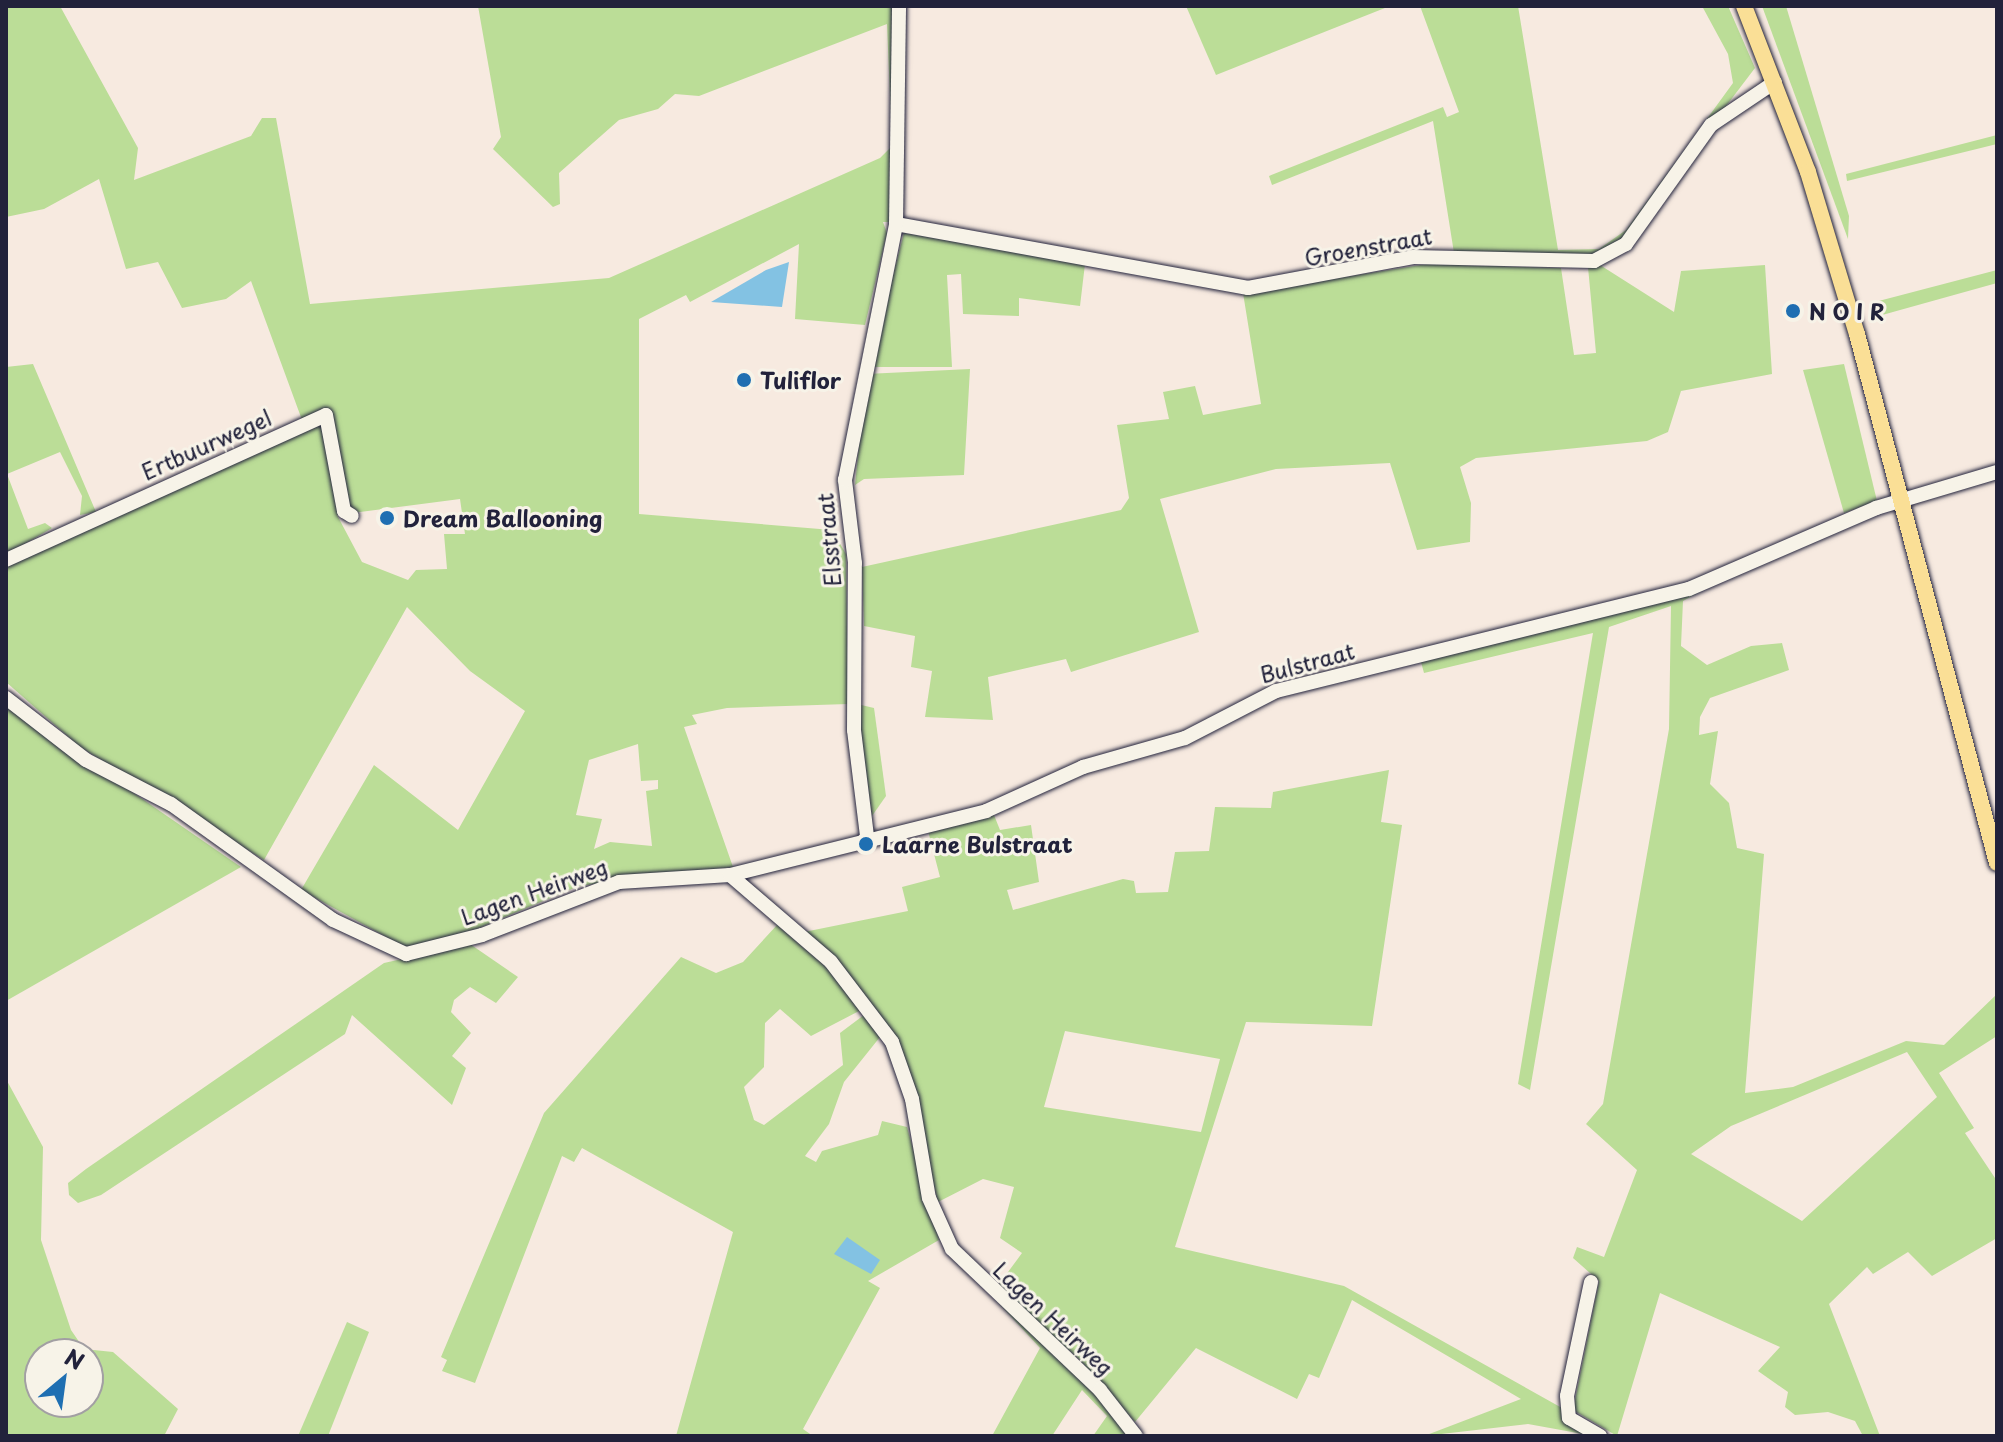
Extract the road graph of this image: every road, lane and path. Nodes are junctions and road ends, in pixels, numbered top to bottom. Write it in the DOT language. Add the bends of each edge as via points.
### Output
graph roads {
  1 [pos="899,6"];
  2 [pos="1744,6"];
  3 [pos="1775,82"];
  4 [pos="896,224"];
  5 [pos="1997,472"];
  6 [pos="1901,503"];
  7 [pos="352,516"];
  8 [pos="6,560"];
  9 [pos="6,698"];
  10 [pos="867,836"];
  11 [pos="1997,863"];
  12 [pos="730,875"];
  13 [pos="1591,1282"];
  14 [pos="1136,1436"];
  15 [pos="1600,1436"];
  1 -- 4 [label="street, Elsstraat"];
  2 -- 3 [label="main road"];
  3 -- 4 [label="street, Groenstraat" via="1711,125 1626,244 1594,261 1413,257 1248,288"];
  3 -- 6 [label="main road" via="1841,280"];
  4 -- 10 [label="street, Elsstraat" via="845,480 855,563 854,730"];
  5 -- 6 [label="street, Bulstraat"];
  6 -- 10 [label="street, Bulstraat" via="1689,589 1276,691 1185,738 1083,767 986,811"];
  6 -- 11 [label="main road"];
  7 -- 8 [label="street, Ertbuurwegel" via="344,511 326,415"];
  9 -- 12 [label="street, Lagen Heirweg" via="86,760 171,804 333,920 406,954 482,935 619,882"];
  10 -- 12 [label="street, Bulstraat"];
  12 -- 14 [label="street, Lagen Heirweg" via="831,962 892,1042 912,1099 929,1198 952,1249 1100,1390"];
  13 -- 15 [label="street" via="1567,1396 1569,1418"];
}
